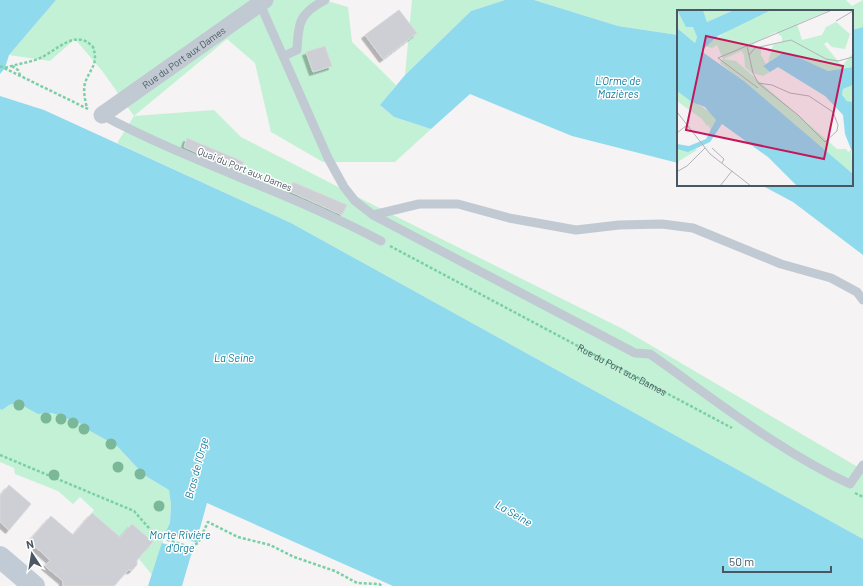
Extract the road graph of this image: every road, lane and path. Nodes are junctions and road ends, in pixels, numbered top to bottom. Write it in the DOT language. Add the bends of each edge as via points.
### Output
graph roads {
  1 [pos="325,0"];
  2 [pos="262,2"];
  3 [pos="284,56"];
  4 [pos="0,66"];
  5 [pos="12,66"];
  6 [pos="5,68"];
  7 [pos="20,75"];
  8 [pos="94,112"];
  9 [pos="373,214"];
  10 [pos="381,241"];
  11 [pos="863,300"];
  12 [pos="737,431"];
  13 [pos="0,455"];
  14 [pos="863,465"];
  15 [pos="849,490"];
  16 [pos="863,497"];
  17 [pos="0,557"];
  18 [pos="34,586"];
  19 [pos="382,586"];
  1 -- 3 [label="lane" via="310,8 302,17 298,29 297,50"];
  2 -- 3 [label="lane"];
  2 -- 8 [label="street, Rue du Port aux Dames"];
  3 -- 9 [label="lane" via="341,182 355,201"];
  4 -- 6 [label="path"];
  5 -- 6 [label="path"];
  5 -- 7 [label="path"];
  5 -- 8 [label="path" via="38,59 71,40 83,39 89,42 93,47 96,62 85,86"];
  6 -- 7 [label="path"];
  7 -- 8 [label="path"];
  8 -- 10 [label="lane, Quai du Port aux Dames" via="181,154 340,219"];
  9 -- 11 [label="lane" via="419,204 458,204 509,218 576,230 655,224 693,228 781,264 831,278 857,292"];
  9 -- 14 [label="lane" via="635,353 650,354 819,470 850,484"];
  10 -- 12 [label="path, Rue du Port aux Dames"];
  13 -- 19 [label="path" via="134,511 156,536 190,547 198,543 208,522 238,537 270,544 294,557 335,571 356,583"];
  15 -- 16 [label="path"];
  17 -- 18 [label="main road"];
}
